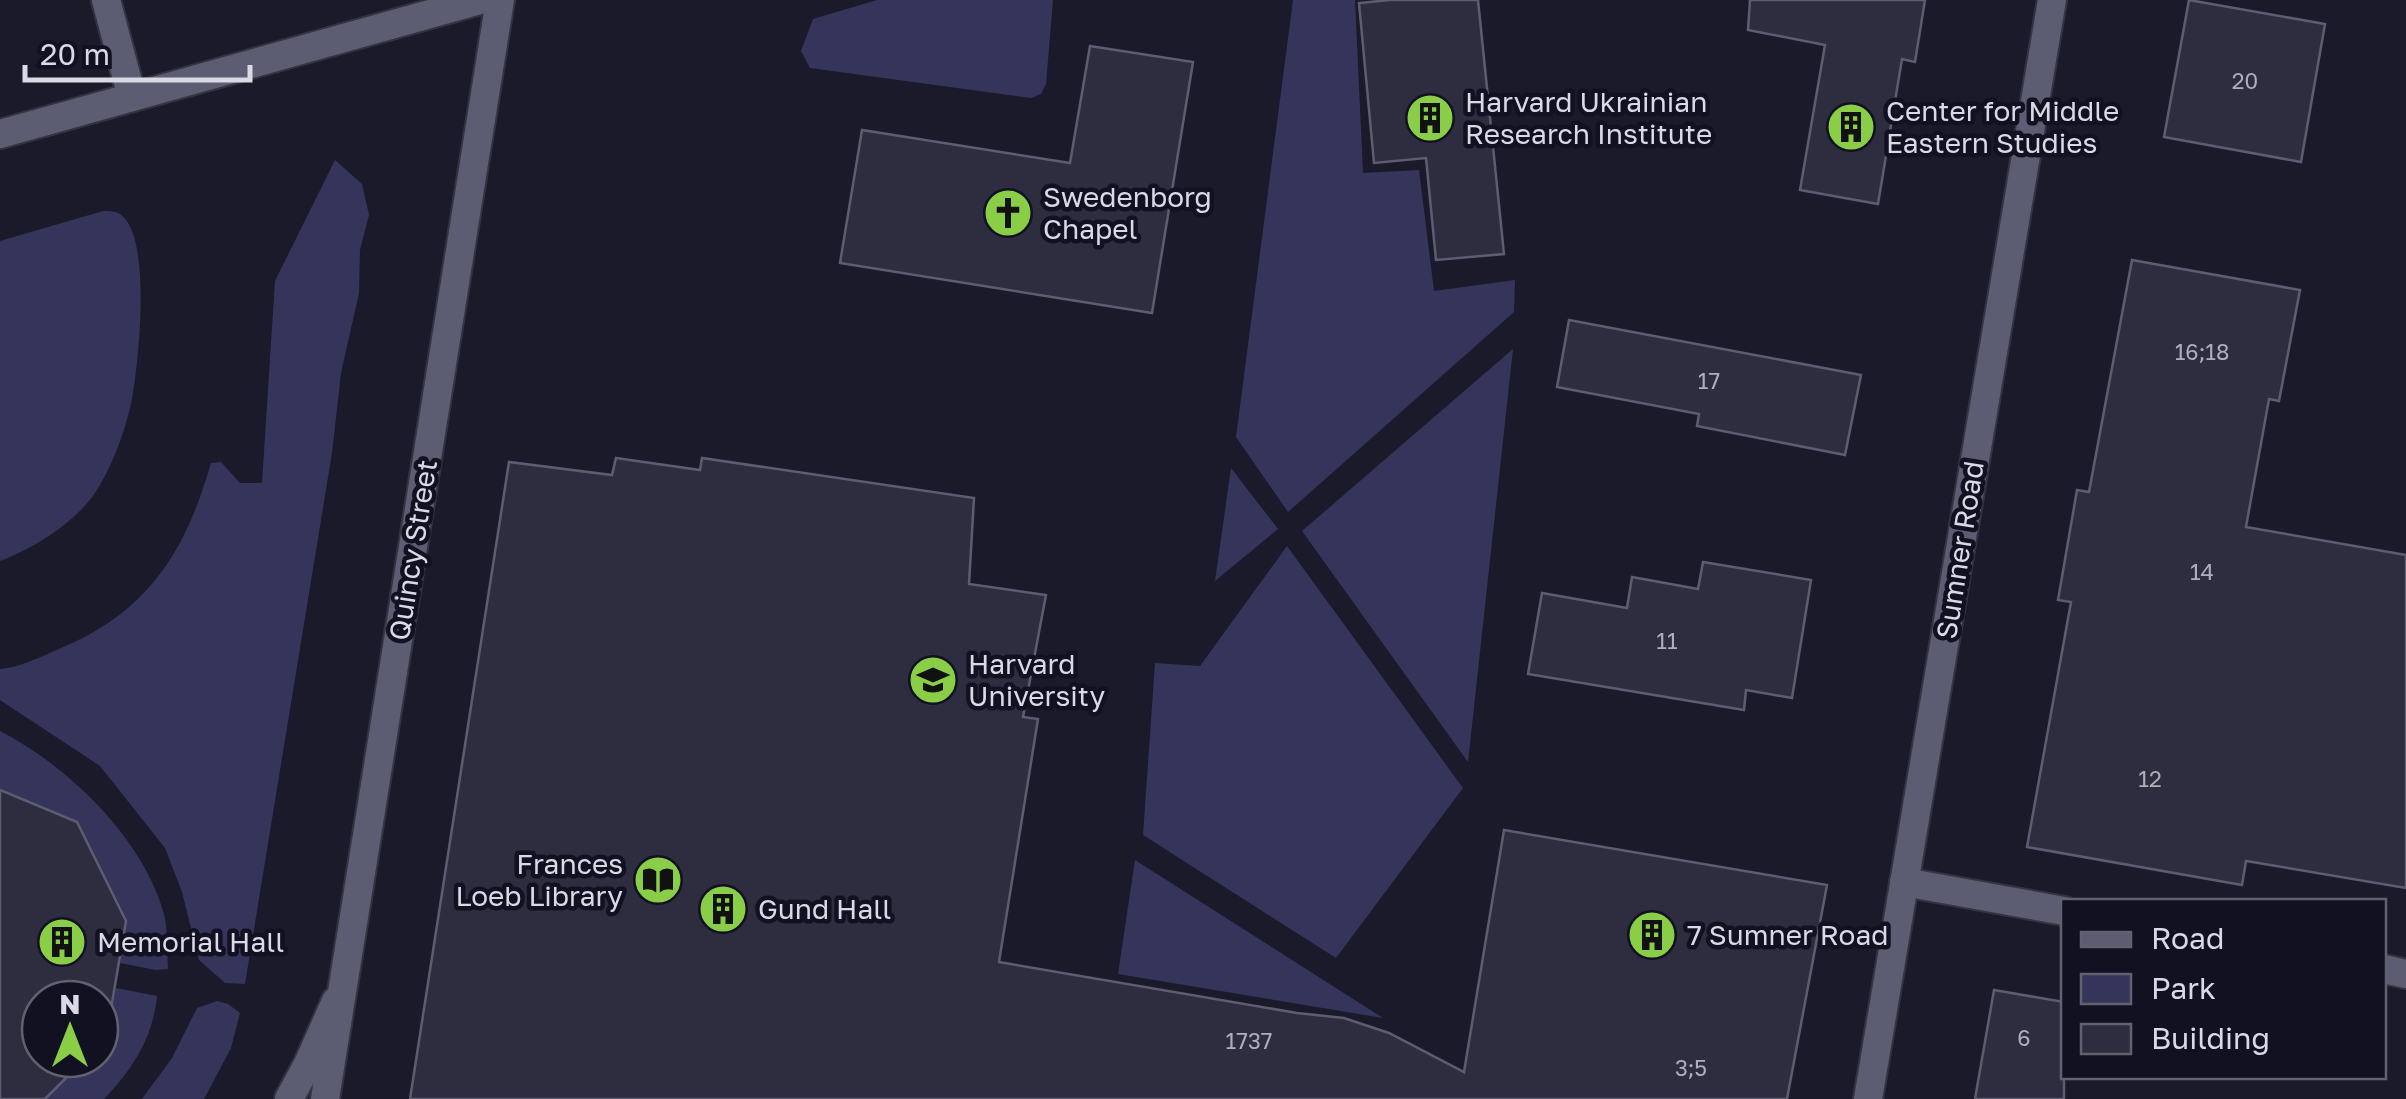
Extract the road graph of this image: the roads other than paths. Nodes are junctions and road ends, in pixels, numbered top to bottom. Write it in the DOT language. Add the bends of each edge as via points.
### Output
graph roads {
  1 [pos="106,0"];
  2 [pos="480,0"];
  3 [pos="500,0"];
  4 [pos="2052,0"];
  5 [pos="132,97"];
  6 [pos="0,134"];
  7 [pos="1904,882"];
  8 [pos="2061,910"];
  9 [pos="344,982"];
  10 [pos="289,1099"];
  11 [pos="325,1099"];
  12 [pos="1868,1099"];
  1 -- 5 [label="street"];
  2 -- 5 [label="street"];
  3 -- 9 [label="street, Quincy Street"];
  4 -- 7 [label="street, Sumner Road"];
  5 -- 6 [label="street"];
  7 -- 8 [label="street"];
  7 -- 12 [label="street, Sumner Road"];
  9 -- 10 [label="street"];
  9 -- 11 [label="street, Quincy Street"];
}
